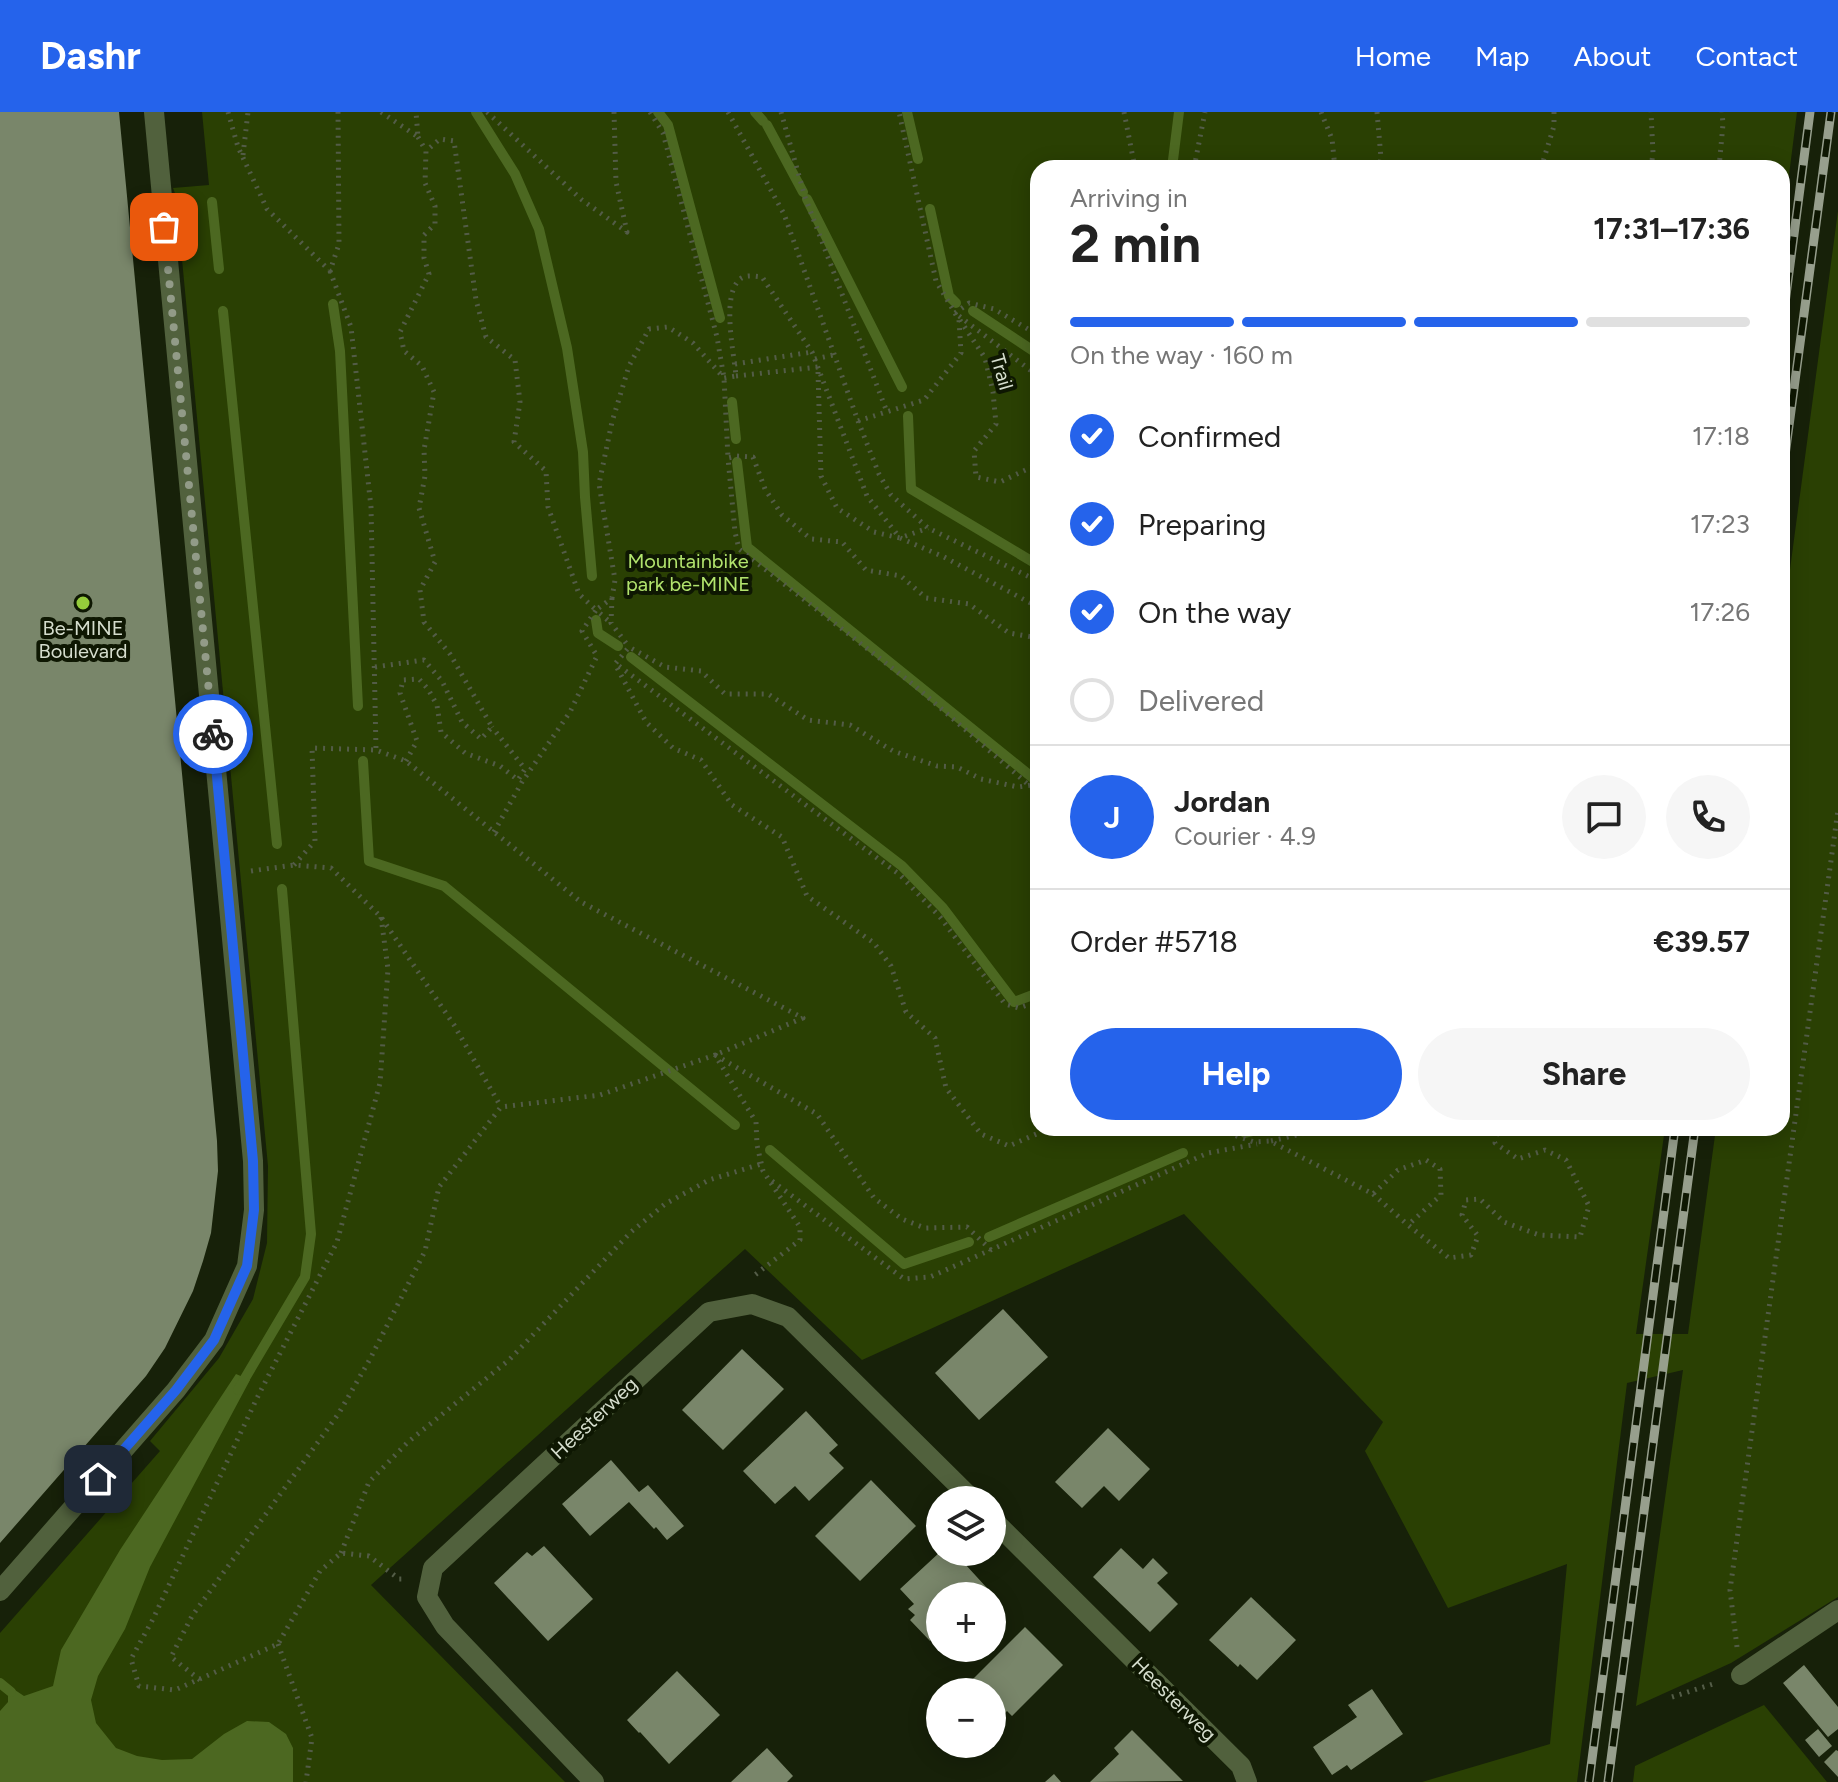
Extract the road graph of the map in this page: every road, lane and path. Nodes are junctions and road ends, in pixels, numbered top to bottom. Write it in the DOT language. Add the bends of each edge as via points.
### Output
graph roads {
  1 [pos="154,112"];
  2 [pos="228,112"];
  3 [pos="248,112"];
  4 [pos="338,112"];
  5 [pos="381,112"];
  6 [pos="416,112"];
  7 [pos="487,112"];
  8 [pos="614,112"];
  9 [pos="650,112"];
  10 [pos="728,112"];
  11 [pos="781,112"];
  12 [pos="899,112"];
  13 [pos="1124,112"];
  14 [pos="1205,112"];
  15 [pos="1321,112"];
  16 [pos="1377,112"];
  17 [pos="1554,112"];
  18 [pos="1651,112"];
  19 [pos="1722,112"];
  20 [pos="418,137"];
  21 [pos="426,151"];
  22 [pos="242,157"];
  23 [pos="1133,160"];
  24 [pos="1196,160"];
  25 [pos="1334,160"];
  26 [pos="1381,160"];
  27 [pos="1543,160"];
  28 [pos="1652,160"];
  29 [pos="1720,160"];
  30 [pos="330,271"];
  31 [pos="955,313"];
  32 [pos="1030,330"];
  33 [pos="813,355"];
  34 [pos="833,355"];
  35 [pos="735,364"];
  36 [pos="818,367"];
  37 [pos="1030,370"];
  38 [pos="736,376"];
  39 [pos="724,378"];
  40 [pos="888,413"];
  41 [pos="858,421"];
  42 [pos="728,458"];
  43 [pos="1030,468"];
  44 [pos="928,528"];
  45 [pos="900,538"];
  46 [pos="1030,577"];
  47 [pos="612,598"];
  48 [pos="1030,603"];
  49 [pos="596,610"];
  50 [pos="611,623"];
  51 [pos="1030,637"];
  52 [pos="629,647"];
  53 [pos="615,664"];
  54 [pos="375,667"];
  55 [pos="492,727"];
  56 [pos="376,750"];
  57 [pos="406,761"];
  58 [pos="1030,782"];
  59 [pos="1030,786"];
  60 [pos="1838,810"];
  61 [pos="494,832"];
  62 [pos="294,865"];
  63 [pos="226,875"];
  64 [pos="381,917"];
  65 [pos="1030,1004"];
  66 [pos="715,1055"];
  67 [pos="501,1107"];
  68 [pos="1032,1136"];
  69 [pos="1236,1136"];
  70 [pos="1292,1136"];
  71 [pos="1496,1136"];
  72 [pos="1270,1141"];
  73 [pos="762,1168"];
  74 [pos="1373,1194"];
  75 [pos="1408,1225"];
  76 [pos="991,1250"];
  77 [pos="766,1265"];
  78 [pos="959,1486"];
  79 [pos="1006,1533"];
  80 [pos="341,1553"];
  81 [pos="430,1582"];
  82 [pos="0,1591"];
  83 [pos="1838,1610"];
  84 [pos="278,1644"];
  85 [pos="1741,1675"];
  86 [pos="200,1680"];
  87 [pos="1672,1697"];
  88 [pos="306,1782"];
  89 [pos="594,1782"];
  90 [pos="1247,1782"];
  1 -- 63 [label="street"];
  2 -- 22 [label="path"];
  3 -- 22 [label="path"];
  4 -- 30 [label="path" via="339,244"];
  5 -- 20 [label="path"];
  6 -- 20 [label="path"];
  7 -- 8 [label="path" via="582,200 627,232 616,182"];
  9 -- 39 [label="path" via="663,133"];
  10 -- 34 [label="path" via="784,214"];
  11 -- 40 [label="path" via="805,197"];
  12 -- 31 [label="path" via="936,281"];
  13 -- 23 [label="path"];
  14 -- 24 [label="path"];
  15 -- 25 [label="path"];
  16 -- 26 [label="path"];
  17 -- 27 [label="path"];
  18 -- 28 [label="path"];
  19 -- 29 [label="path"];
  20 -- 21 [label="path"];
  21 -- 49 [label="path" via="440,139 454,141 486,337 515,360 520,402 514,442 546,471 548,507 579,594"];
  21 -- 55 [label="path" via="425,183 435,206 435,224 424,235 429,274 400,332 404,351 422,366 434,392 419,508 435,562 420,590 421,601 424,622 450,654"];
  22 -- 30 [label="path" via="267,209"];
  30 -- 54 [label="path" via="351,327 371,507"];
  31 -- 32 [label="path" via="969,303 994,309"];
  31 -- 37 [label="path, Trail"];
  31 -- 40 [label="path" via="961,353 924,400"];
  31 -- 43 [label="path, Trail" via="985,358 993,392 996,424 974,451 976,477 1000,482"];
  33 -- 34 [label="path"];
  33 -- 35 [label="path"];
  33 -- 35 [label="path" via="762,277 747,275 738,280 730,297"];
  33 -- 36 [label="path"];
  34 -- 41 [label="path"];
  35 -- 38 [label="path"];
  36 -- 38 [label="path"];
  36 -- 45 [label="path" via="867,496"];
  36 -- 45 [label="path" via="821,476 837,508 874,532"];
  38 -- 39 [label="path"];
  39 -- 42 [label="path"];
  39 -- 47 [label="path" via="693,343 668,327 649,329 629,366 599,484 615,580"];
  40 -- 41 [label="path"];
  41 -- 44 [label="path" via="891,495"];
  42 -- 51 [label="path" via="753,457 782,515 811,539 842,542 866,570 901,576 926,598 969,604 1009,633"];
  42 -- 58 [label="path" via="739,549"];
  44 -- 45 [label="path"];
  44 -- 46 [label="path"];
  45 -- 48 [label="path"];
  47 -- 49 [label="path"];
  47 -- 50 [label="path"];
  49 -- 50 [label="path"];
  49 -- 61 [label="path" via="582,631 597,656 570,712"];
  50 -- 52 [label="path"];
  52 -- 53 [label="path"];
  52 -- 59 [label="path" via="665,667 701,671 725,694 768,694 808,720 850,725 893,751 957,767 981,779"];
  53 -- 65 [label="path" via="900,875 940,917 1005,1004 1019,1008"];
  53 -- 68 [label="path" via="646,722 673,748 701,760 732,805 782,837 807,896 874,943 891,966 906,1012 935,1038 946,1088 981,1134 1009,1146"];
  54 -- 55 [label="path" via="424,660 442,681 462,722 481,739"];
  54 -- 56 [label="path"];
  55 -- 57 [label="path" via="525,769 518,780 500,766 465,753 441,732 428,689 419,679 403,680 400,693 417,741"];
  56 -- 57 [label="path"];
  56 -- 62 [label="path" via="312,748 315,841"];
  57 -- 61 [label="path"];
  60 -- 85 [label="path" via="1730,1590"];
  61 -- 66 [label="path" via="581,902 803,1018"];
  62 -- 63 [label="path"];
  62 -- 64 [label="path" via="331,868"];
  63 -- 82 [label="street" via="253,1161 247,1266 214,1340 176,1390"];
  64 -- 67 [label="path" via="454,1025"];
  64 -- 86 [label="path" via="388,969 380,1083 337,1242 131,1659 139,1686 175,1690"];
  66 -- 67 [label="path" via="600,1095"];
  66 -- 73 [label="path" via="756,1122"];
  66 -- 76 [label="path" via="817,1114 874,1198 902,1219 925,1228 967,1227"];
  67 -- 86 [label="path" via="439,1187 425,1251 339,1413 192,1616 171,1657"];
  69 -- 72 [label="path"];
  70 -- 72 [label="path"];
  71 -- 75 [label="path" via="1495,1143 1518,1159 1545,1150 1566,1160 1589,1206 1580,1237 1539,1235 1504,1222 1480,1199 1466,1200 1462,1215 1478,1236 1471,1255 1449,1258"];
  72 -- 74 [label="path"];
  72 -- 76 [label="path" via="1208,1153"];
  73 -- 76 [label="path" via="773,1182 904,1279 930,1277"];
  73 -- 77 [label="path" via="800,1227 800,1240"];
  73 -- 80 [label="path" via="709,1180 665,1204 631,1232 509,1360 408,1442 369,1482"];
  74 -- 75 [label="path"];
  74 -- 75 [label="path" via="1398,1170 1426,1160 1440,1169 1441,1195"];
  78 -- 81 [label="street, Heesterweg" via="788,1317 752,1304 709,1312 433,1568"];
  79 -- 90 [label="street, Heesterweg" via="1241,1766"];
  80 -- 81 [label="path" via="369,1556 399,1579"];
  80 -- 84 [label="path" via="320,1571"];
  81 -- 89 [label="street" via="427,1597 445,1626"];
  83 -- 85 [label="street"];
  84 -- 86 [label="path"];
  84 -- 88 [label="path" via="312,1738"];
  85 -- 87 [label="path"];
}
